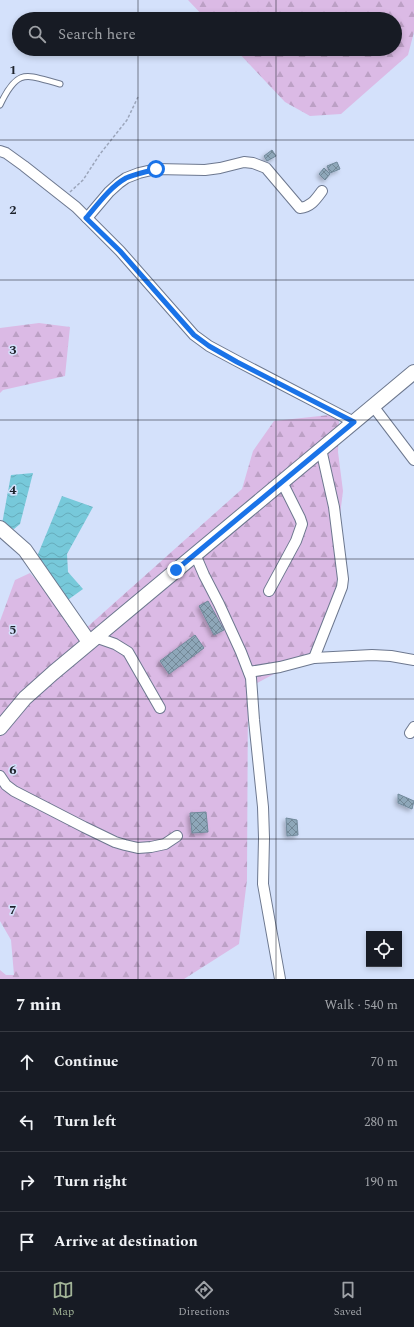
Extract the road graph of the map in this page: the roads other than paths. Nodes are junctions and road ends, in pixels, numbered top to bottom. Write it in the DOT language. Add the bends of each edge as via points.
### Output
graph roads {
  1 [pos="60,84"];
  2 [pos="0,105"];
  3 [pos="0,151"];
  4 [pos="322,191"];
  5 [pos="86,218"];
  6 [pos="414,372"];
  7 [pos="373,406"];
  8 [pos="354,422"];
  9 [pos="321,449"];
  10 [pos="414,460"];
  11 [pos="282,482"];
  12 [pos="0,528"];
  13 [pos="195,554"];
  14 [pos="269,591"];
  15 [pos="92,640"];
  16 [pos="314,658"];
  17 [pos="414,660"];
  18 [pos="249,672"];
  19 [pos="160,708"];
  20 [pos="0,728"];
  21 [pos="0,776"];
  22 [pos="178,836"];
  23 [pos="280,979"];
  1 -- 2 [label="lane" via="22,76 5,94"];
  3 -- 5 [label="street" via="24,166"];
  4 -- 5 [label="street" via="306,208 300,208 266,168 253,163 244,162 205,170 156,169 126,178 109,192"];
  5 -- 8 [label="street" via="120,251 194,335 237,362"];
  6 -- 7 [label="street"];
  7 -- 8 [label="street"];
  7 -- 10 [label="street"];
  8 -- 9 [label="street"];
  9 -- 11 [label="street"];
  9 -- 16 [label="street" via="334,506 343,579"];
  11 -- 13 [label="street"];
  11 -- 14 [label="street" via="302,524 296,541"];
  12 -- 15 [label="street" via="25,550"];
  13 -- 15 [label="street"];
  13 -- 18 [label="street"];
  15 -- 19 [label="street" via="115,644 128,652"];
  15 -- 20 [label="street" via="25,698"];
  16 -- 17 [label="street" via="372,655"];
  16 -- 18 [label="street"];
  18 -- 23 [label="street" via="263,807 264,896"];
  21 -- 22 [label="street" via="14,791 115,842 138,848 151,847 165,844"];
}
